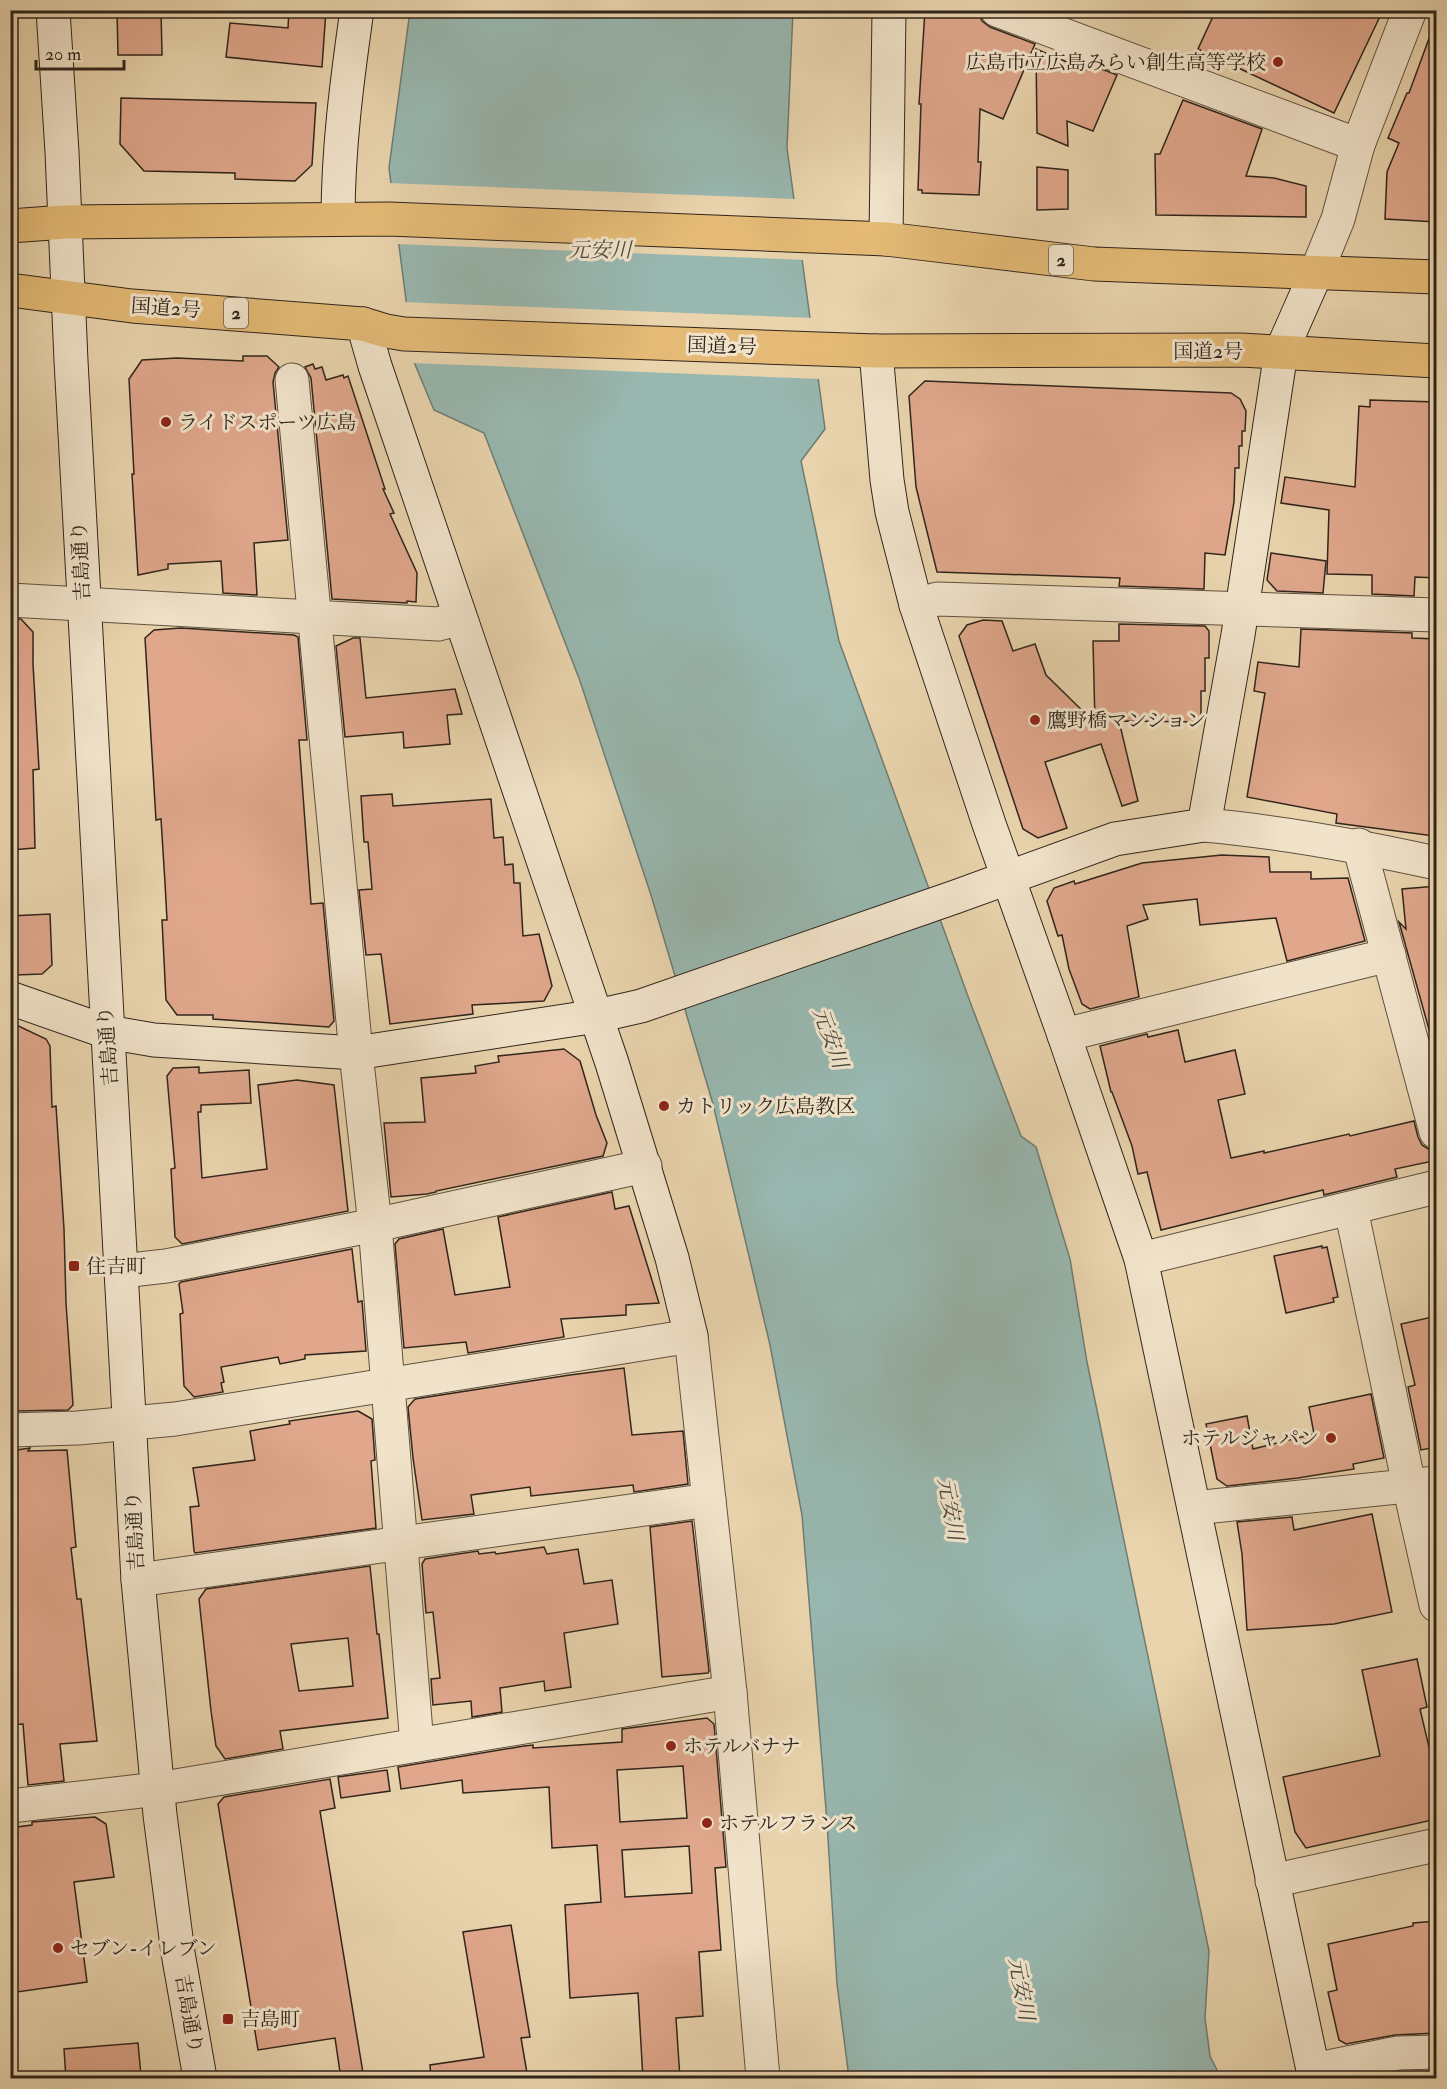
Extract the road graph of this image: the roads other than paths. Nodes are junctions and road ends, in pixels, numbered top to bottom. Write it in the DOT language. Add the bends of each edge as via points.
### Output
graph roads {
  1 [pos="53,10"];
  2 [pos="357,10"];
  3 [pos="889,10"];
  4 [pos="997,10"];
  5 [pos="1410,10"];
  6 [pos="1358,145"];
  7 [pos="338,219"];
  8 [pos="65,222"];
  9 [pos="10,226"];
  10 [pos="885,238"];
  11 [pos="1316,273"];
  12 [pos="1437,277"];
  13 [pos="10,291"];
  14 [pos="67,298"];
  15 [pos="363,324"];
  16 [pos="876,351"];
  17 [pos="1281,352"];
  18 [pos="1437,361"];
  19 [pos="292,380"];
  20 [pos="10,600"];
  21 [pos="84,604"];
  22 [pos="916,605"];
  23 [pos="1242,608"];
  24 [pos="1437,615"];
  25 [pos="314,617"];
  26 [pos="460,618"];
  27 [pos="1204,825"];
  28 [pos="1359,846"];
  29 [pos="1437,863"];
  30 [pos="1007,879"];
  31 [pos="1389,955"];
  32 [pos="10,998"];
  33 [pos="597,1016"];
  34 [pos="107,1032"];
  35 [pos="1064,1035"];
  36 [pos="356,1053"];
  37 [pos="1437,1132"];
  38 [pos="645,1166"];
  39 [pos="1437,1187"];
  40 [pos="1351,1209"];
  41 [pos="375,1225"];
  42 [pos="1141,1259"];
  43 [pos="122,1271"];
  44 [pos="691,1336"];
  45 [pos="388,1386"];
  46 [pos="129,1425"];
  47 [pos="10,1430"];
  48 [pos="1423,1484"];
  49 [pos="709,1500"];
  50 [pos="1194,1508"];
  51 [pos="401,1542"];
  52 [pos="138,1580"];
  53 [pos="1437,1605"];
  54 [pos="730,1692"];
  55 [pos="417,1745"];
  56 [pos="158,1789"];
  57 [pos="10,1806"];
  58 [pos="1437,1845"];
  59 [pos="1272,1881"];
  60 [pos="1437,2052"];
  61 [pos="1314,2074"];
  62 [pos="200,2079"];
  63 [pos="763,2079"];
  1 -- 8 [label="street, 吉島通り"];
  2 -- 7 [label="street" via="347,74"];
  3 -- 10 [label="street"];
  4 -- 6 [label="street"];
  5 -- 6 [label="street"];
  6 -- 11 [label="street" via="1338,219"];
  7 -- 8 [label="highway, 2"];
  7 -- 10 [label="highway, 2"];
  8 -- 9 [label="highway, 2"];
  8 -- 14 [label="street, 吉島通り"];
  10 -- 11 [label="highway, 2" via="1094,264"];
  11 -- 12 [label="highway, 2"];
  11 -- 17 [label="street"];
  13 -- 14 [label="highway, 国道2号 / 2"];
  14 -- 15 [label="highway, 国道2号 / 2"];
  14 -- 21 [label="street, 吉島通り"];
  15 -- 16 [label="highway, 国道2号 / 2" via="404,334"];
  15 -- 26 [label="street"];
  16 -- 17 [label="highway, 国道2号 / 2"];
  16 -- 22 [label="street" via="892,512"];
  17 -- 18 [label="highway, 国道2号 / 2"];
  17 -- 23 [label="street"];
  19 -- 25 [label="street"];
  20 -- 21 [label="street"];
  21 -- 25 [label="street"];
  21 -- 34 [label="street, 吉島通り"];
  22 -- 23 [label="street" via="937,599"];
  22 -- 30 [label="street"];
  23 -- 24 [label="street"];
  23 -- 27 [label="street"];
  25 -- 26 [label="street" via="438,624"];
  25 -- 36 [label="street"];
  26 -- 33 [label="street"];
  27 -- 28 [label="street"];
  27 -- 30 [label="street" via="1115,839"];
  28 -- 29 [label="street"];
  28 -- 31 [label="street"];
  30 -- 33 [label="street" via="654,1001"];
  30 -- 35 [label="street"];
  31 -- 35 [label="street"];
  31 -- 37 [label="street"];
  32 -- 34 [label="street"];
  33 -- 36 [label="street"];
  33 -- 38 [label="street"];
  34 -- 36 [label="street" via="154,1040"];
  34 -- 43 [label="street, 吉島通り"];
  35 -- 42 [label="street"];
  36 -- 41 [label="street"];
  38 -- 41 [label="street"];
  38 -- 44 [label="street"];
  39 -- 40 [label="street"];
  40 -- 42 [label="street"];
  40 -- 48 [label="street"];
  41 -- 43 [label="street"];
  41 -- 45 [label="street"];
  42 -- 50 [label="street"];
  43 -- 46 [label="street, 吉島通り"];
  44 -- 45 [label="street"];
  44 -- 49 [label="street"];
  45 -- 46 [label="street"];
  45 -- 51 [label="street"];
  46 -- 47 [label="street"];
  46 -- 52 [label="street, 吉島通り"];
  48 -- 50 [label="street"];
  48 -- 53 [label="street"];
  49 -- 51 [label="street"];
  49 -- 54 [label="street"];
  50 -- 59 [label="street"];
  51 -- 52 [label="street"];
  51 -- 55 [label="street"];
  52 -- 56 [label="street, 吉島通り"];
  54 -- 55 [label="street"];
  54 -- 63 [label="street"];
  55 -- 56 [label="street"];
  56 -- 57 [label="street"];
  56 -- 62 [label="street, 吉島通り" via="178,1953"];
  58 -- 59 [label="street"];
  59 -- 61 [label="street"];
  60 -- 61 [label="street" via="1398,2053"];
}
